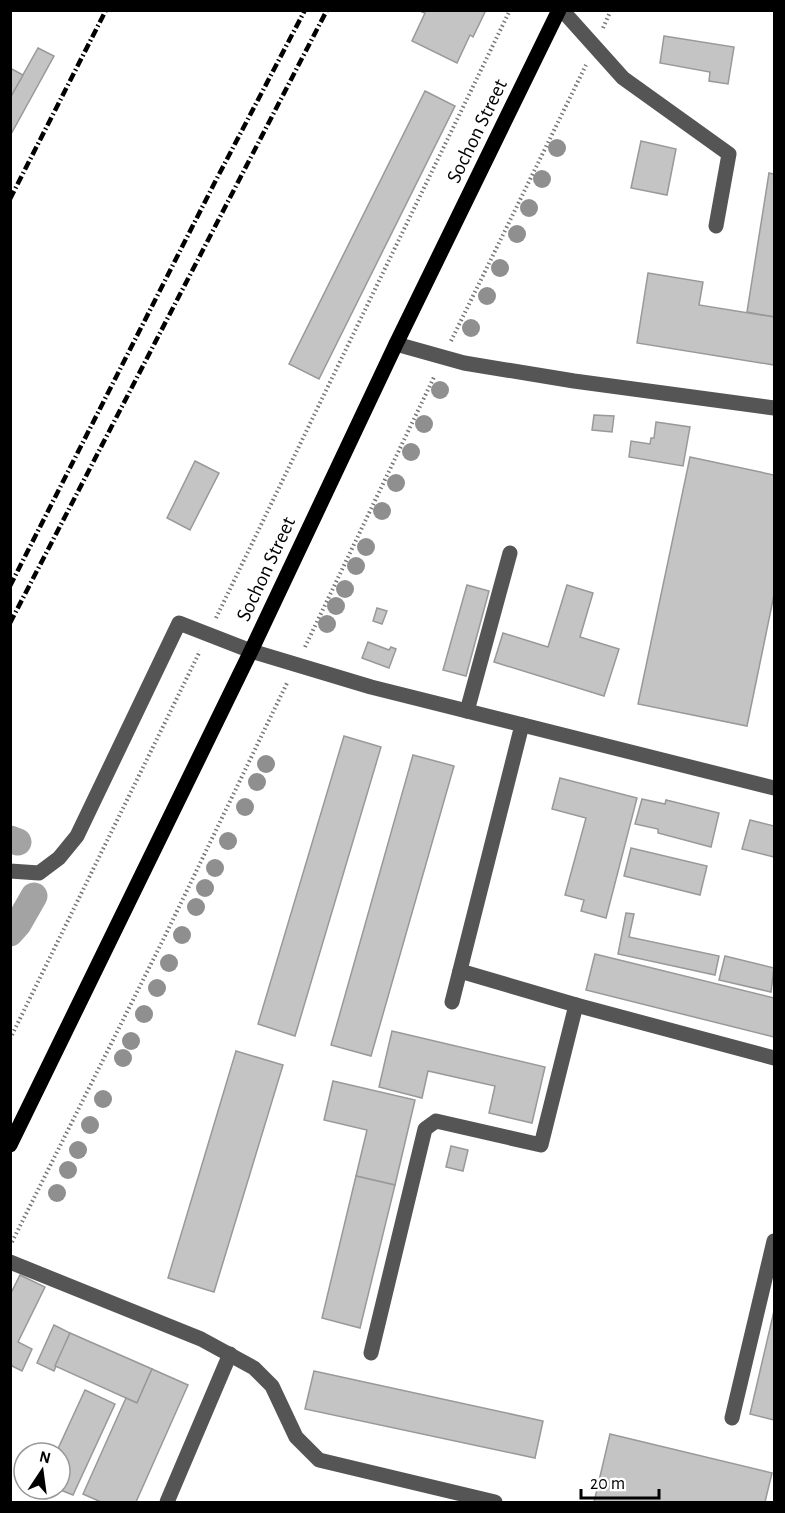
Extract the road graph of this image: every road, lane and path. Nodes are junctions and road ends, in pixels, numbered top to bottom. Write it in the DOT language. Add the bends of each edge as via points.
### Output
graph roads {
  1 [pos="510,10"];
  2 [pos="561,10"];
  3 [pos="611,10"];
  4 [pos="595,46"];
  5 [pos="716,226"];
  6 [pos="396,344"];
  7 [pos="442,358"];
  8 [pos="774,408"];
  9 [pos="510,553"];
  10 [pos="208,634"];
  11 [pos="251,651"];
  12 [pos="296,664"];
  13 [pos="467,711"];
  14 [pos="522,725"];
  15 [pos="774,788"];
  16 [pos="10,871"];
  17 [pos="460,971"];
  18 [pos="452,1002"];
  19 [pos="576,1005"];
  20 [pos="10,1039"];
  21 [pos="774,1058"];
  22 [pos="10,1145"];
  23 [pos="774,1241"];
  24 [pos="10,1245"];
  25 [pos="10,1262"];
  26 [pos="371,1353"];
  27 [pos="230,1354"];
  28 [pos="732,1418"];
  29 [pos="167,1503"];
  30 [pos="495,1503"];
  1 -- 10 [label="path"];
  2 -- 4 [label="street"];
  2 -- 6 [label="main road, Sochon Street"];
  3 -- 4 [label="path"];
  4 -- 5 [label="street" via="623,78 729,154"];
  4 -- 7 [label="path"];
  6 -- 7 [label="street"];
  6 -- 11 [label="main road, Sochon Street"];
  7 -- 8 [label="street" via="574,381"];
  7 -- 12 [label="path"];
  9 -- 13 [label="street"];
  10 -- 11 [label="street"];
  10 -- 16 [label="street" via="179,622 77,836 39,873"];
  10 -- 20 [label="path"];
  11 -- 12 [label="street"];
  11 -- 22 [label="main road, Sochon Street"];
  12 -- 13 [label="street"];
  12 -- 24 [label="path"];
  13 -- 14 [label="street"];
  14 -- 15 [label="street"];
  14 -- 17 [label="street"];
  17 -- 18 [label="street"];
  17 -- 19 [label="street"];
  19 -- 21 [label="street"];
  19 -- 26 [label="street" via="541,1145 436,1121 425,1129"];
  23 -- 28 [label="street"];
  25 -- 27 [label="street"];
  27 -- 29 [label="street"];
  27 -- 30 [label="street" via="254,1368 272,1386 296,1437 319,1460"];
}
